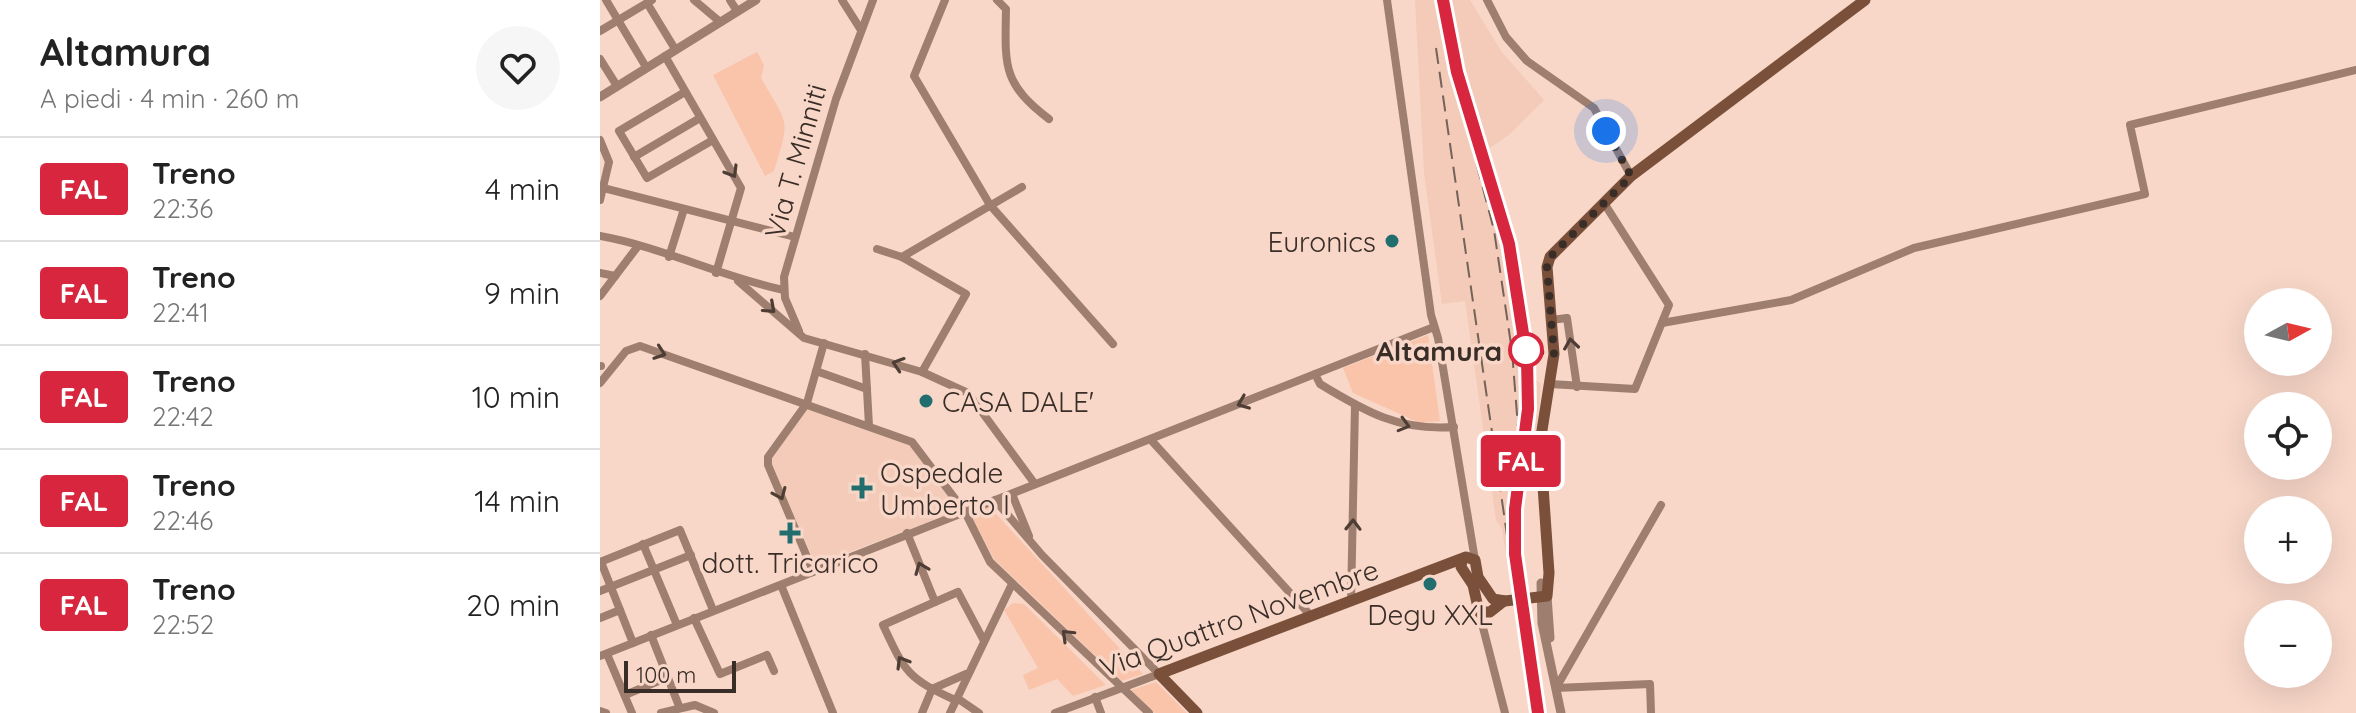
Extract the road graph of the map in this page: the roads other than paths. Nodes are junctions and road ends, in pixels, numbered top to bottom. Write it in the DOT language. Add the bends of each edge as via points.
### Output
graph roads {
  1 [pos="606,0"];
  2 [pos="694,0"];
  3 [pos="730,0"];
  4 [pos="756,0"];
  5 [pos="842,0"];
  6 [pos="873,0"];
  7 [pos="945,0"];
  8 [pos="997,0"];
  9 [pos="1387,0"];
  10 [pos="1487,0"];
  11 [pos="1865,0"];
  12 [pos="649,1"];
  13 [pos="737,11"];
  14 [pos="618,20"];
  15 [pos="719,21"];
  16 [pos="861,30"];
  17 [pos="600,31"];
  18 [pos="675,49"];
  19 [pos="665,56"];
  20 [pos="600,59"];
  21 [pos="646,67"];
  22 [pos="2356,70"];
  23 [pos="617,86"];
  24 [pos="685,92"];
  25 [pos="600,97"];
  26 [pos="700,118"];
  27 [pos="1049,119"];
  28 [pos="600,140"];
  29 [pos="713,140"];
  30 [pos="634,157"];
  31 [pos="1631,176"];
  32 [pos="1022,187"];
  33 [pos="601,188"];
  34 [pos="600,200"];
  35 [pos="1604,203"];
  36 [pos="990,205"];
  37 [pos="684,209"];
  38 [pos="731,220"];
  39 [pos="600,236"];
  40 [pos="795,237"];
  41 [pos="638,246"];
  42 [pos="877,249"];
  43 [pos="669,257"];
  44 [pos="902,257"];
  45 [pos="600,273"];
  46 [pos="716,273"];
  47 [pos="615,276"];
  48 [pos="738,281"];
  49 [pos="784,290"];
  50 [pos="600,296"];
  51 [pos="1551,320"];
  52 [pos="1662,323"];
  53 [pos="1434,327"];
  54 [pos="801,336"];
  55 [pos="824,343"];
  56 [pos="1113,344"];
  57 [pos="865,354"];
  58 [pos="816,371"];
  59 [pos="922,372"];
  60 [pos="1315,374"];
  61 [pos="600,383"];
  62 [pos="1550,384"];
  63 [pos="1577,387"];
  64 [pos="867,389"];
  65 [pos="807,403"];
  66 [pos="1355,405"];
  67 [pos="869,426"];
  68 [pos="1454,427"];
  69 [pos="1151,440"];
  70 [pos="1035,484"];
  71 [pos="1012,494"];
  72 [pos="995,500"];
  73 [pos="1661,505"];
  74 [pos="965,512"];
  75 [pos="907,533"];
  76 [pos="643,544"];
  77 [pos="1033,545"];
  78 [pos="1547,550"];
  79 [pos="691,555"];
  80 [pos="600,562"];
  81 [pos="1468,565"];
  82 [pos="654,570"];
  83 [pos="813,571"];
  84 [pos="1012,584"];
  85 [pos="781,585"];
  86 [pos="612,587"];
  87 [pos="600,591"];
  88 [pos="1538,597"];
  89 [pos="935,602"];
  90 [pos="1351,603"];
  91 [pos="1489,604"];
  92 [pos="620,610"];
  93 [pos="713,610"];
  94 [pos="600,618"];
  95 [pos="694,618"];
  96 [pos="1313,618"];
  97 [pos="677,625"];
  98 [pos="651,635"];
  99 [pos="984,641"];
  100 [pos="633,643"];
  101 [pos="604,655"];
  102 [pos="774,671"];
  103 [pos="967,674"];
  104 [pos="1159,674"];
  105 [pos="668,677"];
  106 [pos="1121,687"];
  107 [pos="1556,688"];
  108 [pos="932,689"];
  109 [pos="625,695"];
  110 [pos="1095,697"];
  111 [pos="956,699"];
  112 [pos="679,706"];
  113 [pos="600,711"];
  114 [pos="606,713"];
  115 [pos="632,713"];
  116 [pos="661,713"];
  117 [pos="714,713"];
  118 [pos="833,713"];
  119 [pos="922,713"];
  120 [pos="950,713"];
  121 [pos="979,713"];
  122 [pos="1055,713"];
  123 [pos="1101,713"];
  124 [pos="1149,713"];
  125 [pos="1197,713"];
  126 [pos="1505,713"];
  127 [pos="1561,713"];
  128 [pos="1651,713"];
  1 -- 14 [label="street"];
  2 -- 15 [label="street"];
  3 -- 13 [label="street"];
  4 -- 13 [label="street"];
  5 -- 16 [label="street"];
  6 -- 16 [label="street, Via T. Minniti"];
  7 -- 36 [label="street" via="914,76"];
  8 -- 27 [label="street" via="1006,9 1006,54 1014,89"];
  9 -- 53 [label="street"];
  10 -- 31 [label="street" via="1506,37 1527,61 1594,108"];
  11 -- 31 [label="main road"];
  12 -- 14 [label="street"];
  12 -- 18 [label="street"];
  13 -- 15 [label="street"];
  14 -- 17 [label="street"];
  14 -- 21 [label="street"];
  15 -- 18 [label="street"];
  16 -- 40 [label="street, Via T. Minniti"];
  18 -- 19 [label="street"];
  19 -- 21 [label="street"];
  19 -- 24 [label="street"];
  20 -- 23 [label="street"];
  21 -- 23 [label="street"];
  22 -- 52 [label="street" via="2130,125 2145,194 1914,248 1791,300"];
  23 -- 25 [label="street"];
  24 -- 26 [label="street"];
  24 -- 30 [label="street" via="619,131"];
  26 -- 29 [label="street"];
  26 -- 30 [label="street"];
  28 -- 33 [label="street" via="609,158"];
  29 -- 30 [label="street" via="647,178"];
  29 -- 38 [label="street, one-way" via="741,188"];
  31 -- 35 [label="main road"];
  32 -- 36 [label="street"];
  33 -- 34 [label="street"];
  33 -- 37 [label="street"];
  35 -- 51 [label="main road" via="1550,257"];
  35 -- 52 [label="street" via="1669,305"];
  36 -- 44 [label="street"];
  36 -- 56 [label="street"];
  37 -- 38 [label="street"];
  37 -- 43 [label="street"];
  38 -- 40 [label="street"];
  38 -- 46 [label="street"];
  39 -- 41 [label="street"];
  40 -- 49 [label="street, Via T. Minniti"];
  41 -- 43 [label="street"];
  41 -- 47 [label="street"];
  42 -- 44 [label="street"];
  43 -- 46 [label="street"];
  44 -- 59 [label="street" via="966,294"];
  45 -- 47 [label="street"];
  46 -- 48 [label="street"];
  47 -- 50 [label="street"];
  48 -- 49 [label="street"];
  48 -- 54 [label="street, one-way"];
  49 -- 54 [label="street"];
  51 -- 62 [label="main road"];
  63 -- 51 [label="street, one-way" via="1567,318"];
  52 -- 63 [label="street" via="1635,389"];
  53 -- 60 [label="street"];
  53 -- 68 [label="street"];
  54 -- 55 [label="street"];
  55 -- 57 [label="street"];
  55 -- 58 [label="street"];
  59 -- 57 [label="street, one-way"];
  57 -- 64 [label="street"];
  58 -- 64 [label="street"];
  58 -- 65 [label="street"];
  59 -- 70 [label="street" via="968,393"];
  60 -- 66 [label="street" via="1320,384"];
  60 -- 69 [label="street, one-way"];
  61 -- 65 [label="street, one-way" via="626,351 640,346"];
  62 -- 63 [label="street"];
  62 -- 78 [label="main road" via="1540,443"];
  64 -- 67 [label="street"];
  65 -- 67 [label="street"];
  65 -- 83 [label="street, one-way" via="768,457 768,465"];
  66 -- 68 [label="street, one-way" via="1415,428"];
  90 -- 66 [label="street, one-way"];
  67 -- 74 [label="street" via="912,442"];
  68 -- 81 [label="street"];
  69 -- 70 [label="street"];
  69 -- 96 [label="street"];
  70 -- 71 [label="street"];
  71 -- 72 [label="street"];
  71 -- 77 [label="street"];
  72 -- 74 [label="street"];
  72 -- 77 [label="street"];
  73 -- 107 [label="street"];
  74 -- 75 [label="street"];
  74 -- 84 [label="street" via="990,562"];
  75 -- 83 [label="street"];
  89 -- 75 [label="street, one-way"];
  76 -- 79 [label="street" via="680,530"];
  76 -- 80 [label="street"];
  76 -- 82 [label="street"];
  77 -- 104 [label="street"];
  78 -- 88 [label="main road"];
  78 -- 88 [label="main road"];
  79 -- 82 [label="street"];
  79 -- 93 [label="street"];
  80 -- 86 [label="street"];
  81 -- 90 [label="main road, Via Quattro Novembre" via="1440,569"];
  81 -- 91 [label="main road"];
  82 -- 86 [label="street"];
  82 -- 97 [label="street"];
  83 -- 85 [label="street"];
  84 -- 99 [label="street"];
  106 -- 84 [label="street, one-way"];
  85 -- 93 [label="street"];
  85 -- 118 [label="street"];
  86 -- 87 [label="street"];
  86 -- 92 [label="street"];
  88 -- 91 [label="main road"];
  88 -- 107 [label="street"];
  89 -- 99 [label="street" via="958,592"];
  108 -- 89 [label="street, one-way" via="904,669 883,625"];
  90 -- 96 [label="main road, Via Quattro Novembre"];
  91 -- 126 [label="street" via="1492,652"];
  92 -- 94 [label="street"];
  92 -- 100 [label="street"];
  93 -- 95 [label="street"];
  95 -- 97 [label="street"];
  95 -- 102 [label="street" via="720,674 767,655"];
  96 -- 104 [label="main road, Via Quattro Novembre"];
  97 -- 98 [label="street"];
  98 -- 100 [label="street"];
  98 -- 105 [label="street"];
  99 -- 103 [label="street"];
  100 -- 101 [label="street"];
  101 -- 109 [label="street"];
  103 -- 108 [label="street"];
  103 -- 111 [label="street"];
  104 -- 106 [label="street, Via Quattro Novembre"];
  104 -- 125 [label="main road"];
  105 -- 109 [label="street"];
  105 -- 112 [label="street"];
  106 -- 110 [label="street, Via Quattro Novembre"];
  106 -- 124 [label="street"];
  107 -- 127 [label="street"];
  107 -- 128 [label="street" via="1650,684"];
  108 -- 111 [label="street"];
  108 -- 119 [label="street"];
  109 -- 115 [label="street"];
  110 -- 122 [label="street, Via Quattro Novembre"];
  110 -- 123 [label="street"];
  111 -- 120 [label="street"];
  111 -- 121 [label="street"];
  112 -- 116 [label="street"];
  112 -- 117 [label="street" via="695,705"];
  113 -- 114 [label="street"];
}
